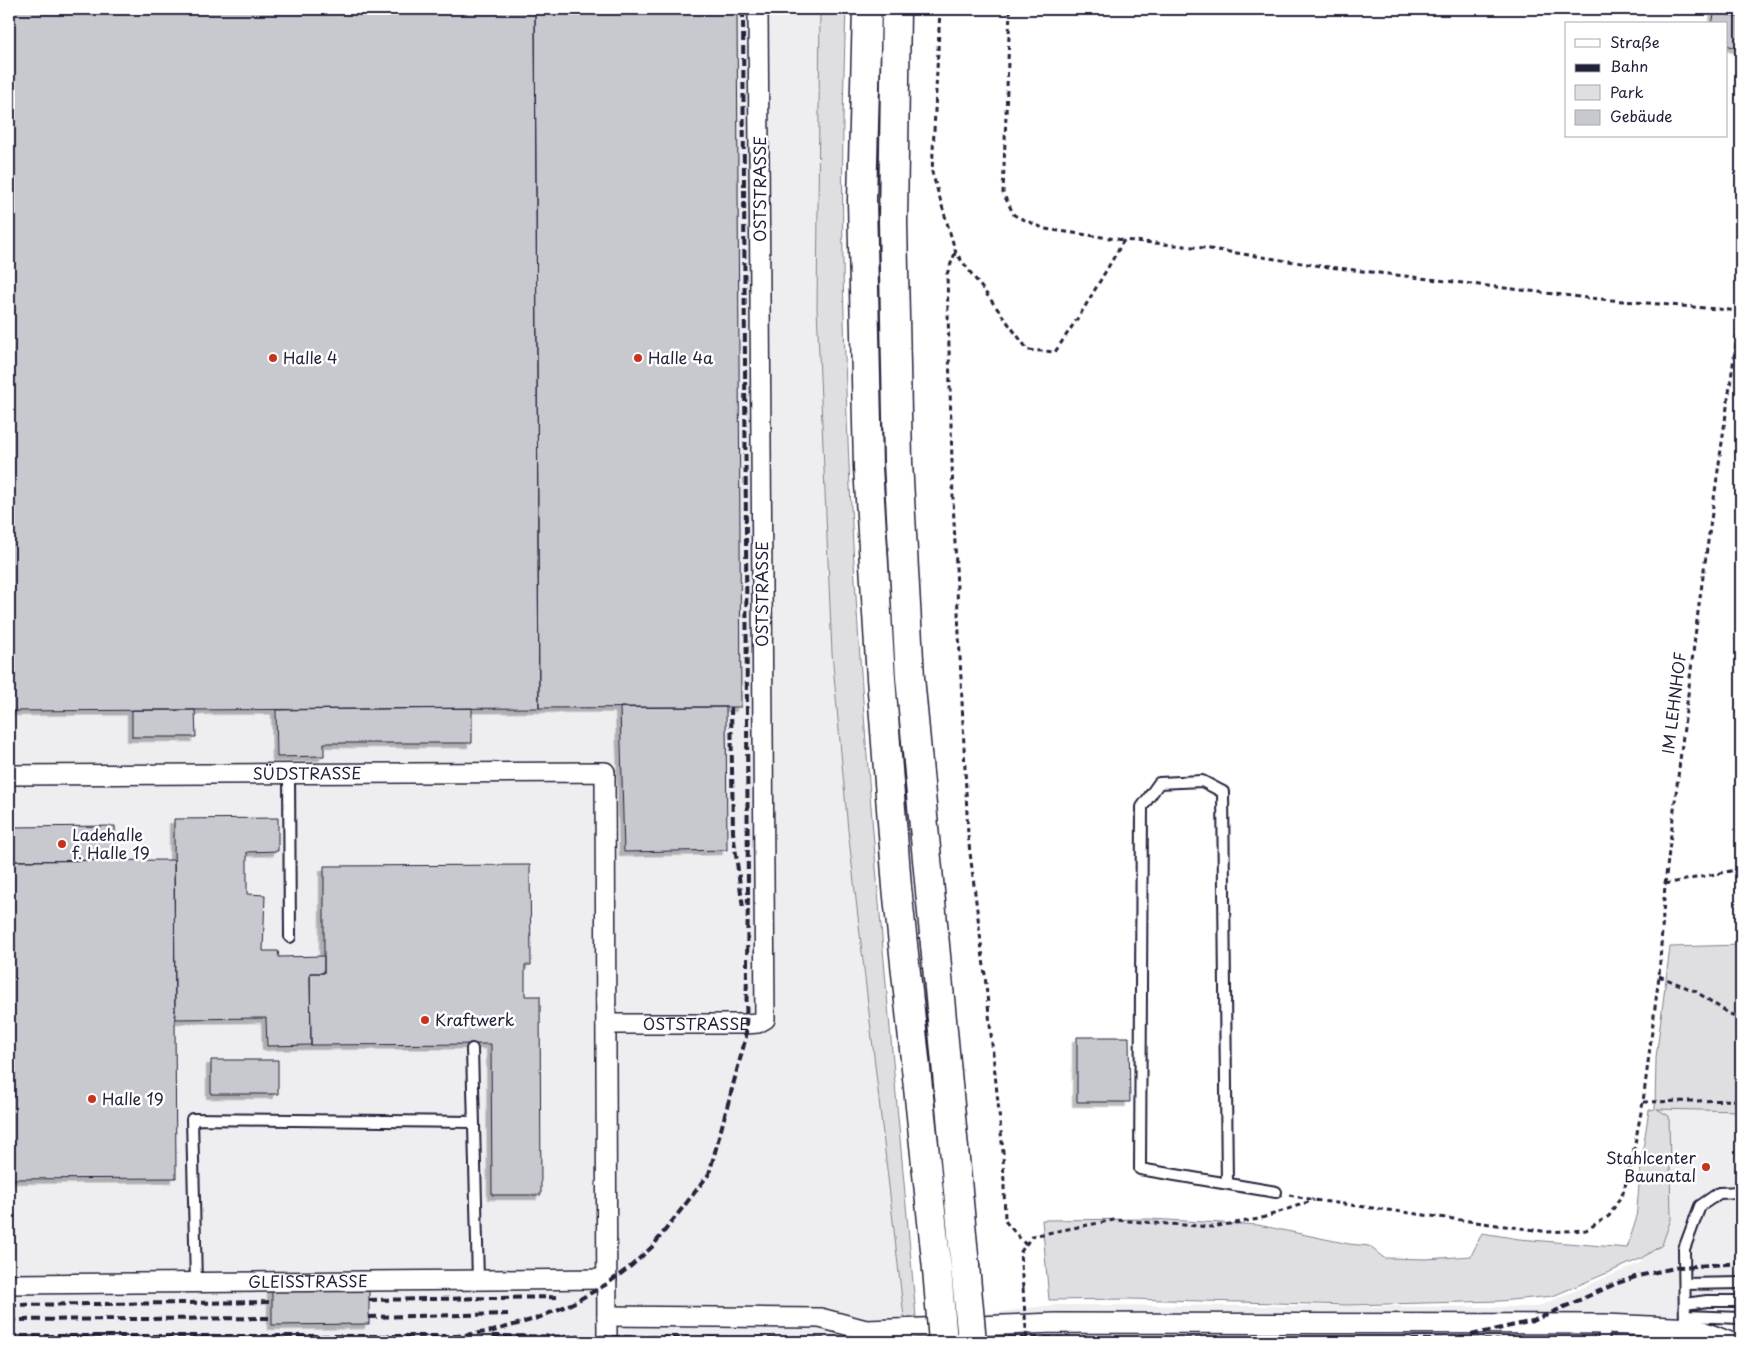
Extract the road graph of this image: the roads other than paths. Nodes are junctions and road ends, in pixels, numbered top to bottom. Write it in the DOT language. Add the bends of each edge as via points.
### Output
graph roads {
  1 [pos="758,9"];
  2 [pos="867,9"];
  3 [pos="896,9"];
  4 [pos="289,774"];
  5 [pos="9,775"];
  6 [pos="290,937"];
  7 [pos="606,1024"];
  8 [pos="472,1049"];
  9 [pos="474,1122"];
  10 [pos="1227,1184"];
  11 [pos="1276,1192"];
  12 [pos="1741,1192"];
  13 [pos="478,1280"];
  14 [pos="607,1280"];
  15 [pos="196,1282"];
  16 [pos="1741,1283"];
  17 [pos="9,1284"];
  18 [pos="1685,1284"];
  19 [pos="1741,1300"];
  20 [pos="1684,1304"];
  21 [pos="607,1316"];
  22 [pos="1741,1318"];
  23 [pos="1685,1322"];
  24 [pos="1604,1333"];
  25 [pos="607,1342"];
  26 [pos="943,1342"];
  27 [pos="972,1342"];
  28 [pos="1730,1342"];
  1 -- 7 [label="street, OSTSTRASSE" via="765,1019 746,1024"];
  2 -- 26 [label="highway, bridge" via="862,200 868,476 896,877"];
  3 -- 27 [label="highway, bridge" via="893,241 898,462 910,677"];
  4 -- 5 [label="street, SÜDSTRASSE"];
  4 -- 6 [label="lane"];
  4 -- 7 [label="street, SÜDSTRASSE" via="605,772"];
  7 -- 14 [label="street"];
  8 -- 9 [label="lane"];
  9 -- 13 [label="lane"];
  9 -- 15 [label="lane" via="192,1119"];
  10 -- 10 [label="lane" via="1223,792 1202,781 1159,783 1142,806 1140,1169"];
  10 -- 11 [label="lane"];
  12 -- 18 [label="lane" via="1719,1193 1700,1206 1684,1249"];
  13 -- 14 [label="street, GLEISSTRASSE"];
  13 -- 15 [label="street, GLEISSTRASSE"];
  14 -- 21 [label="street"];
  15 -- 17 [label="street, GLEISSTRASSE"];
  16 -- 18 [label="lane"];
  18 -- 20 [label="lane"];
  19 -- 20 [label="lane"];
  20 -- 23 [label="lane"];
  21 -- 24 [label="street" via="820,1318 866,1330 1055,1324"];
  21 -- 25 [label="street"];
  22 -- 23 [label="lane"];
  23 -- 24 [label="street"];
  23 -- 28 [label="street"];
}
